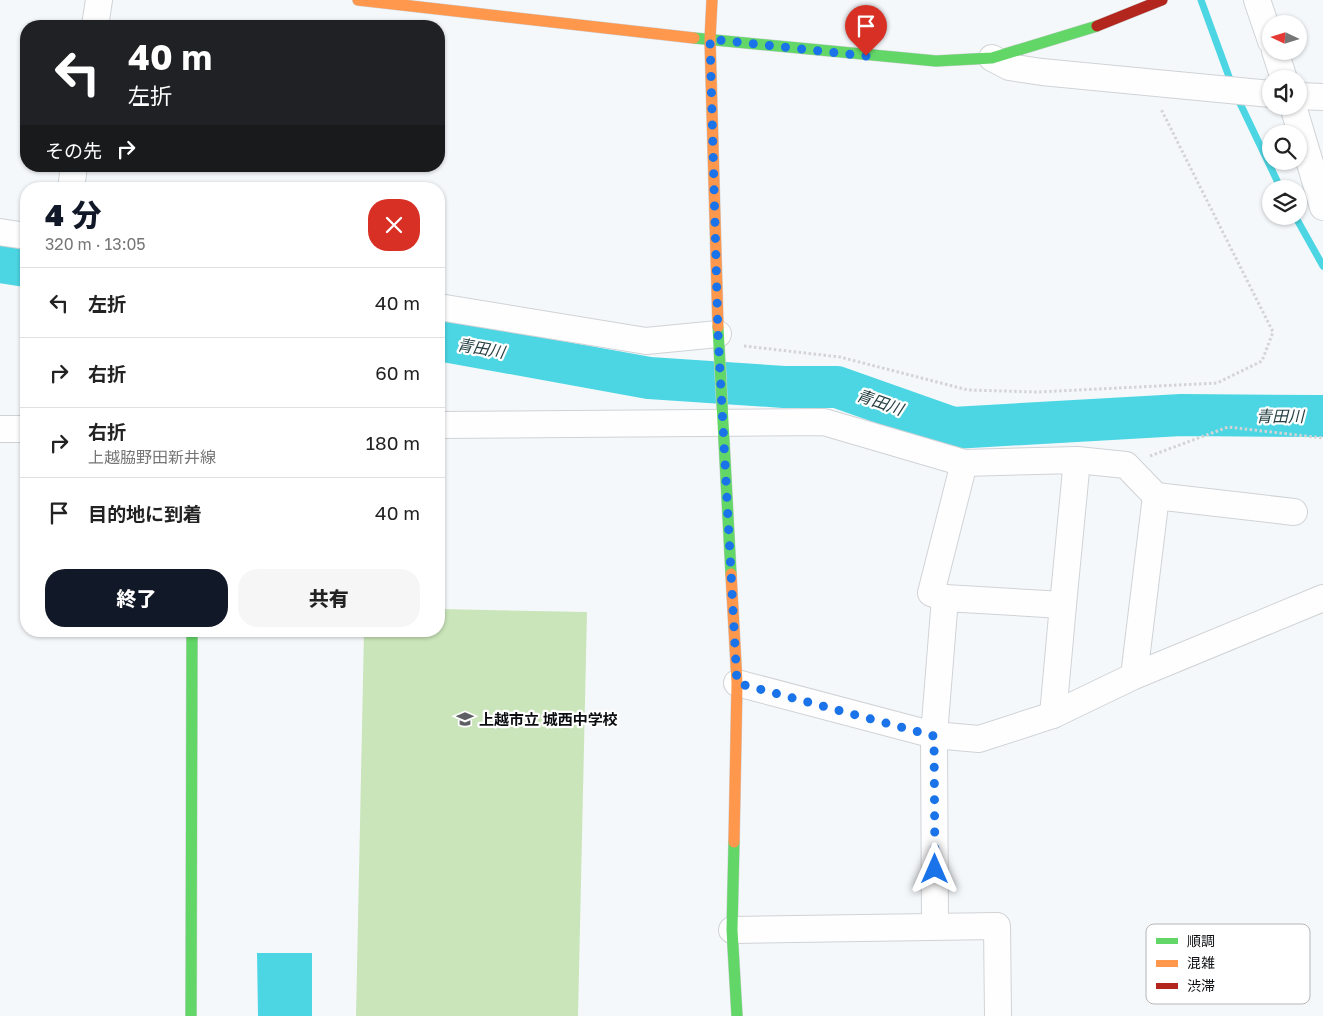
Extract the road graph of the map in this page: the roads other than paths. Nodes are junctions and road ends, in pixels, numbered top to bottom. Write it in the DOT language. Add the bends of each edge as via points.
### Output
graph roads {
  1 [pos="98,0"];
  2 [pos="358,0"];
  3 [pos="712,0"];
  4 [pos="1162,0"];
  5 [pos="1257,0"];
  6 [pos="1262,15"];
  7 [pos="96,20"];
  8 [pos="710,39"];
  9 [pos="992,58"];
  10 [pos="1262,93"];
  11 [pos="1307,96"];
  12 [pos="1323,97"];
  13 [pos="1296,115"];
  14 [pos="1323,207"];
  15 [pos="0,232"];
  16 [pos="20,235"];
  17 [pos="445,308"];
  18 [pos="718,343"];
  19 [pos="723,424"];
  20 [pos="445,425"];
  21 [pos="0,429"];
  22 [pos="20,429"];
  23 [pos="1077,460"];
  24 [pos="964,463"];
  25 [pos="1156,496"];
  26 [pos="1294,512"];
  27 [pos="945,598"];
  28 [pos="1323,598"];
  29 [pos="1063,605"];
  30 [pos="192,637"];
  31 [pos="1134,676"];
  32 [pos="737,683"];
  33 [pos="1054,715"];
  34 [pos="934,736"];
  35 [pos="935,926"];
  36 [pos="732,930"];
  37 [pos="191,1016"];
  38 [pos="737,1016"];
  39 [pos="998,1016"];
  1 -- 7 [label="street"];
  2 -- 8 [label="street"];
  3 -- 8 [label="street"];
  4 -- 9 [label="street" via="1079,33"];
  5 -- 6 [label="street"];
  8 -- 9 [label="street" via="893,59"];
  8 -- 18 [label="street"];
  9 -- 10 [label="street" via="1009,66 1042,72"];
  11 -- 12 [label="street"];
  13 -- 14 [label="street"];
  15 -- 16 [label="street"];
  17 -- 18 [label="street" via="646,341"];
  18 -- 19 [label="street"];
  19 -- 20 [label="street"];
  19 -- 24 [label="street" via="824,422"];
  19 -- 32 [label="street"];
  21 -- 22 [label="street"];
  23 -- 24 [label="street"];
  23 -- 25 [label="street" via="1126,465"];
  23 -- 29 [label="street"];
  24 -- 27 [label="street" via="931,593"];
  25 -- 26 [label="street"];
  25 -- 31 [label="street"];
  27 -- 29 [label="street"];
  27 -- 34 [label="street"];
  28 -- 31 [label="street"];
  29 -- 33 [label="street"];
  30 -- 37 [label="street"];
  31 -- 33 [label="street"];
  32 -- 34 [label="street"];
  32 -- 36 [label="street"];
  33 -- 34 [label="street" via="980,739"];
  34 -- 35 [label="street"];
  35 -- 36 [label="street"];
  35 -- 39 [label="street" via="997,926"];
  36 -- 38 [label="street"];
}
